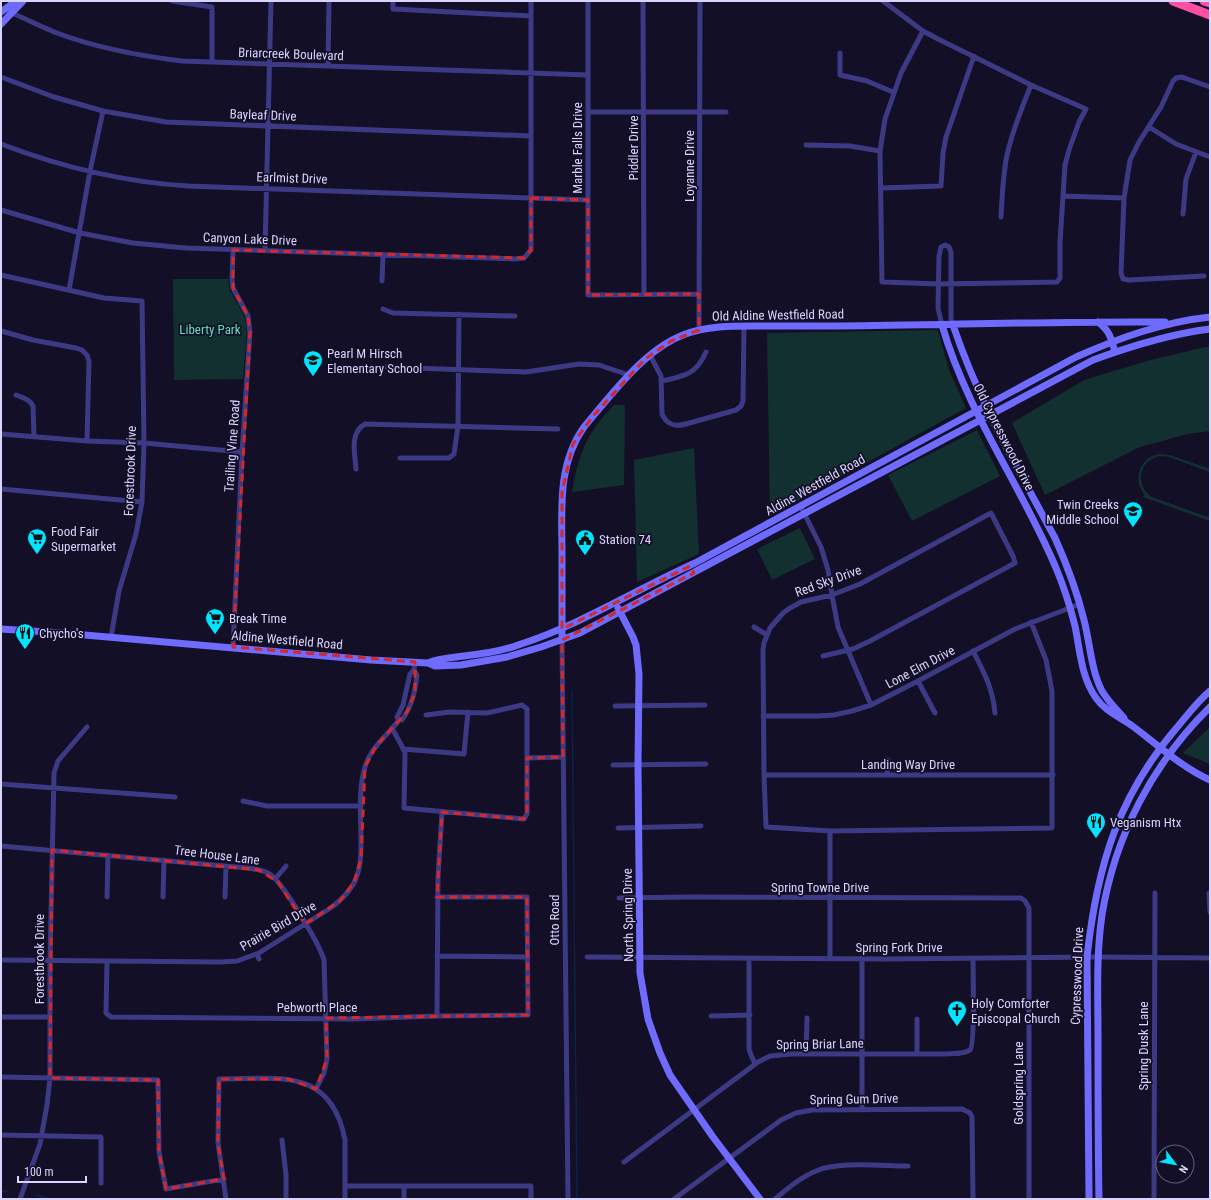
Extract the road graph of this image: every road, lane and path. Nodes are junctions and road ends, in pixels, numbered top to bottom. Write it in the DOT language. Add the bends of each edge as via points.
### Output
graph roads {
  1 [pos="16,1"];
  2 [pos="22,1"];
  3 [pos="172,1"];
  4 [pos="271,1"];
  5 [pos="329,1"];
  6 [pos="393,1"];
  7 [pos="531,1"];
  8 [pos="588,1"];
  9 [pos="643,1"];
  10 [pos="700,1"];
  11 [pos="883,1"];
  12 [pos="1173,1"];
  13 [pos="1204,1"];
  14 [pos="1210,3"];
  15 [pos="2,10"];
  16 [pos="12,13"];
  17 [pos="1210,15"];
  18 [pos="531,16"];
  19 [pos="1,24"];
  20 [pos="924,31"];
  21 [pos="840,53"];
  22 [pos="974,56"];
  23 [pos="212,62"];
  24 [pos="270,64"];
  25 [pos="328,66"];
  26 [pos="531,73"];
  27 [pos="588,74"];
  28 [pos="1,77"];
  29 [pos="1031,85"];
  30 [pos="1210,87"];
  31 [pos="894,92"];
  32 [pos="103,111"];
  33 [pos="588,112"];
  34 [pos="644,112"];
  35 [pos="700,112"];
  36 [pos="726,112"];
  37 [pos="269,126"];
  38 [pos="1149,127"];
  39 [pos="531,136"];
  40 [pos="1,144"];
  41 [pos="806,145"];
  42 [pos="880,151"];
  43 [pos="1196,152"];
  44 [pos="1210,157"];
  45 [pos="90,171"];
  46 [pos="267,188"];
  47 [pos="882,188"];
  48 [pos="1063,196"];
  49 [pos="531,198"];
  50 [pos="1124,198"];
  51 [pos="588,200"];
  52 [pos="1,210"];
  53 [pos="1183,214"];
  54 [pos="1001,217"];
  55 [pos="80,233"];
  56 [pos="233,250"];
  57 [pos="265,250"];
  58 [pos="383,256"];
  59 [pos="1,275"];
  60 [pos="1204,276"];
  61 [pos="382,281"];
  62 [pos="938,284"];
  63 [pos="951,284"];
  64 [pos="69,290"];
  65 [pos="644,294"];
  66 [pos="700,294"];
  67 [pos="382,309"];
  68 [pos="459,314"];
  69 [pos="514,316"];
  70 [pos="1210,317"];
  71 [pos="1098,322"];
  72 [pos="1177,323"];
  73 [pos="942,325"];
  74 [pos="952,325"];
  75 [pos="744,326"];
  76 [pos="1210,329"];
  77 [pos="699,330"];
  78 [pos="1,331"];
  79 [pos="1112,341"];
  80 [pos="706,352"];
  81 [pos="1115,352"];
  82 [pos="650,355"];
  83 [pos="1060,365"];
  84 [pos="386,367"];
  85 [pos="458,369"];
  86 [pos="629,375"];
  87 [pos="1064,375"];
  88 [pos="662,381"];
  89 [pos="16,395"];
  90 [pos="985,406"];
  91 [pos="976,411"];
  92 [pos="990,416"];
  93 [pos="980,420"];
  94 [pos="458,426"];
  95 [pos="558,429"];
  96 [pos="1,434"];
  97 [pos="34,436"];
  98 [pos="87,441"];
  99 [pos="144,443"];
  100 [pos="907,448"];
  101 [pos="242,452"];
  102 [pos="911,457"];
  103 [pos="400,458"];
  104 [pos="356,469"];
  105 [pos="854,478"];
  106 [pos="858,486"];
  107 [pos="1,489"];
  108 [pos="142,502"];
  109 [pos="801,507"];
  110 [pos="1041,512"];
  111 [pos="804,514"];
  112 [pos="1032,517"];
  113 [pos="750,534"];
  114 [pos="754,541"];
  115 [pos="690,566"];
  116 [pos="694,573"];
  117 [pos="832,594"];
  118 [pos="615,602"];
  119 [pos="1080,604"];
  120 [pos="1070,608"];
  121 [pos="620,612"];
  122 [pos="1031,622"];
  123 [pos="754,627"];
  124 [pos="1,628"];
  125 [pos="562,628"];
  126 [pos="767,635"];
  127 [pos="1088,635"];
  128 [pos="111,637"];
  129 [pos="1077,638"];
  130 [pos="562,640"];
  131 [pos="233,647"];
  132 [pos="848,650"];
  133 [pos="973,651"];
  134 [pos="823,656"];
  135 [pos="415,662"];
  136 [pos="428,663"];
  137 [pos="918,682"];
  138 [pos="1210,691"];
  139 [pos="638,705"];
  140 [pos="705,705"];
  141 [pos="871,705"];
  142 [pos="615,706"];
  143 [pos="1210,707"];
  144 [pos="468,712"];
  145 [pos="935,713"];
  146 [pos="995,713"];
  147 [pos="426,715"];
  148 [pos="763,716"];
  149 [pos="1129,724"];
  150 [pos="87,727"];
  151 [pos="392,728"];
  152 [pos="1160,748"];
  153 [pos="403,749"];
  154 [pos="1168,754"];
  155 [pos="563,757"];
  156 [pos="527,758"];
  157 [pos="888,760"];
  158 [pos="613,764"];
  159 [pos="638,764"];
  160 [pos="706,764"];
  161 [pos="764,775"];
  162 [pos="887,775"];
  163 [pos="1053,776"];
  164 [pos="1210,780"];
  165 [pos="1,784"];
  166 [pos="53,788"];
  167 [pos="175,797"];
  168 [pos="243,801"];
  169 [pos="361,806"];
  170 [pos="442,812"];
  171 [pos="701,826"];
  172 [pos="639,827"];
  173 [pos="618,828"];
  174 [pos="830,831"];
  175 [pos="1,846"];
  176 [pos="1108,847"];
  177 [pos="52,850"];
  178 [pos="1119,850"];
  179 [pos="108,855"];
  180 [pos="164,860"];
  181 [pos="226,866"];
  182 [pos="286,866"];
  183 [pos="275,879"];
  184 [pos="1155,893"];
  185 [pos="1210,893"];
  186 [pos="107,897"];
  187 [pos="163,897"];
  188 [pos="225,897"];
  189 [pos="437,898"];
  190 [pos="619,898"];
  191 [pos="640,898"];
  192 [pos="830,898"];
  193 [pos="1020,898"];
  194 [pos="1210,912"];
  195 [pos="305,924"];
  196 [pos="256,954"];
  197 [pos="437,956"];
  198 [pos="640,957"];
  199 [pos="1087,957"];
  200 [pos="1098,957"];
  201 [pos="528,958"];
  202 [pos="587,958"];
  203 [pos="749,958"];
  204 [pos="830,958"];
  205 [pos="862,958"];
  206 [pos="973,958"];
  207 [pos="1029,958"];
  208 [pos="1154,958"];
  209 [pos="1210,958"];
  210 [pos="1,960"];
  211 [pos="259,960"];
  212 [pos="50,961"];
  213 [pos="107,962"];
  214 [pos="750,1015"];
  215 [pos="437,1016"];
  216 [pos="711,1016"];
  217 [pos="1,1017"];
  218 [pos="50,1017"];
  219 [pos="326,1018"];
  220 [pos="807,1018"];
  221 [pos="917,1019"];
  222 [pos="806,1054"];
  223 [pos="862,1054"];
  224 [pos="917,1054"];
  225 [pos="755,1064"];
  226 [pos="1,1077"];
  227 [pos="50,1078"];
  228 [pos="1088,1084"];
  229 [pos="1098,1085"];
  230 [pos="316,1089"];
  231 [pos="694,1110"];
  232 [pos="862,1110"];
  233 [pos="1,1135"];
  234 [pos="41,1136"];
  235 [pos="282,1140"];
  236 [pos="730,1158"];
  237 [pos="624,1162"];
  238 [pos="908,1166"];
  239 [pos="224,1179"];
  240 [pos="101,1183"];
  241 [pos="346,1186"];
  242 [pos="404,1186"];
  243 [pos="20,1199"];
  244 [pos="226,1199"];
  245 [pos="286,1199"];
  246 [pos="345,1199"];
  247 [pos="404,1199"];
  248 [pos="531,1199"];
  249 [pos="568,1199"];
  250 [pos="674,1199"];
  251 [pos="760,1199"];
  252 [pos="775,1199"];
  253 [pos="973,1199"];
  254 [pos="1029,1199"];
  255 [pos="1088,1199"];
  256 [pos="1099,1199"];
  257 [pos="1154,1199"];
  1 -- 15 [label="main road"];
  2 -- 16 [label="main road"];
  3 -- 23 [label="street" via="212,7"];
  4 -- 24 [label="street"];
  5 -- 25 [label="street"];
  6 -- 18 [label="street" via="393,9"];
  7 -- 18 [label="street, Canyon Lake Drive"];
  8 -- 27 [label="street, Marble Falls Drive"];
  9 -- 34 [label="street, Piddler Drive"];
  10 -- 35 [label="street, Loyanne Drive"];
  11 -- 20 [label="street"];
  12 -- 17 [label="highway"];
  13 -- 14 [label="highway"];
  15 -- 16 [label="street, Briarcreek Boulevard"];
  16 -- 19 [label="main road"];
  16 -- 23 [label="street, Briarcreek Boulevard" via="56,32 118,50 161,58"];
  18 -- 26 [label="street, Canyon Lake Drive"];
  20 -- 22 [label="street"];
  20 -- 31 [label="street" via="901,73"];
  21 -- 31 [label="street" via="840,75 867,81"];
  22 -- 29 [label="street"];
  22 -- 47 [label="street" via="946,137 941,186"];
  23 -- 24 [label="street, Briarcreek Boulevard"];
  24 -- 25 [label="street, Briarcreek Boulevard"];
  24 -- 37 [label="street"];
  25 -- 26 [label="street, Briarcreek Boulevard"];
  26 -- 27 [label="street, Briarcreek Boulevard"];
  26 -- 39 [label="street, Canyon Lake Drive"];
  27 -- 33 [label="street, Marble Falls Drive"];
  28 -- 32 [label="street, Bayleaf Drive" via="54,97"];
  29 -- 48 [label="street" via="1086,109 1080,118 1069,150"];
  29 -- 54 [label="street" via="1007,154"];
  30 -- 38 [label="street" via="1182,77 1176,78"];
  31 -- 42 [label="street" via="885,119"];
  32 -- 37 [label="street, Bayleaf Drive" via="166,122"];
  32 -- 45 [label="street"];
  33 -- 34 [label="street"];
  33 -- 51 [label="street, Marble Falls Drive"];
  34 -- 35 [label="street"];
  34 -- 65 [label="street, Piddler Drive"];
  35 -- 36 [label="street"];
  35 -- 66 [label="street, Loyanne Drive"];
  37 -- 39 [label="street, Bayleaf Drive"];
  37 -- 46 [label="street"];
  38 -- 43 [label="street" via="1176,144"];
  38 -- 50 [label="street" via="1130,160"];
  39 -- 49 [label="street, Canyon Lake Drive"];
  40 -- 45 [label="street, Earlmist Drive"];
  41 -- 42 [label="street" via="850,146"];
  42 -- 47 [label="street"];
  43 -- 44 [label="street"];
  43 -- 53 [label="street" via="1186,179"];
  45 -- 46 [label="street, Earlmist Drive" via="157,184"];
  45 -- 55 [label="street"];
  46 -- 49 [label="street, Earlmist Drive"];
  46 -- 57 [label="street"];
  47 -- 62 [label="street" via="882,282"];
  48 -- 50 [label="street"];
  48 -- 63 [label="street" via="1060,278 1057,282"];
  49 -- 51 [label="street, Earlmist Drive"];
  49 -- 58 [label="street, Canyon Lake Drive" via="531,250 524,258"];
  50 -- 60 [label="street" via="1121,274 1123,279"];
  51 -- 65 [label="street, Marble Falls Drive" via="588,294"];
  52 -- 55 [label="street, Canyon Lake Drive"];
  55 -- 56 [label="street, Canyon Lake Drive" via="132,242"];
  55 -- 64 [label="street"];
  56 -- 57 [label="street, Canyon Lake Drive"];
  56 -- 101 [label="street, Trailing Vine Road" via="233,288 248,316 250,332"];
  57 -- 58 [label="street, Canyon Lake Drive"];
  58 -- 61 [label="street"];
  59 -- 64 [label="street"];
  62 -- 63 [label="street"];
  62 -- 63 [label="street" via="939,251 945,245 951,252"];
  62 -- 73 [label="street" via="938,308"];
  63 -- 74 [label="street"];
  64 -- 99 [label="street, Forestbrook Drive" via="104,298 142,301"];
  65 -- 66 [label="street"];
  66 -- 77 [label="street, Loyanne Drive"];
  67 -- 68 [label="street" via="393,313"];
  68 -- 69 [label="street"];
  68 -- 85 [label="street"];
  70 -- 72 [label="main road, Aldine Westfield Road"];
  71 -- 72 [label="main road, Old Aldine Westfield Road"];
  71 -- 74 [label="main road, Old Aldine Westfield Road"];
  71 -- 79 [label="main road" via="1109,332"];
  72 -- 79 [label="main road, Aldine Westfield Road"];
  73 -- 74 [label="main road, Old Aldine Westfield Road"];
  73 -- 75 [label="main road, Old Aldine Westfield Road"];
  73 -- 91 [label="main road, Old Cypresswood Drive" via="956,369"];
  74 -- 90 [label="main road, Old Cypresswood Drive"];
  75 -- 77 [label="main road, Old Aldine Westfield Road"];
  75 -- 88 [label="street" via="743,401 736,410 686,424 673,425 664,419 662,414"];
  76 -- 81 [label="main road, Aldine Westfield Road"];
  77 -- 82 [label="main road, Old Aldine Westfield Road" via="671,341"];
  78 -- 98 [label="street" via="76,348 87,355"];
  79 -- 81 [label="main road"];
  79 -- 83 [label="main road, Aldine Westfield Road"];
  80 -- 88 [label="street" via="697,368 688,375"];
  81 -- 87 [label="main road, Aldine Westfield Road"];
  82 -- 86 [label="main road, Old Aldine Westfield Road"];
  82 -- 88 [label="street"];
  83 -- 87 [label="main road"];
  83 -- 90 [label="main road, Aldine Westfield Road"];
  84 -- 85 [label="street"];
  85 -- 86 [label="street" via="526,372 578,364 598,365"];
  85 -- 94 [label="street"];
  86 -- 125 [label="main road, Old Aldine Westfield Road" via="578,435 565,467 561,498"];
  87 -- 92 [label="main road, Aldine Westfield Road"];
  89 -- 97 [label="street" via="27,399 33,406"];
  90 -- 91 [label="main road, Aldine Westfield Road"];
  90 -- 92 [label="main road, Old Cypresswood Drive"];
  91 -- 93 [label="main road, Old Cypresswood Drive"];
  91 -- 100 [label="main road, Aldine Westfield Road"];
  92 -- 93 [label="main road, Aldine Westfield Road"];
  92 -- 110 [label="main road, Old Cypresswood Drive"];
  93 -- 102 [label="main road, Aldine Westfield Road"];
  93 -- 112 [label="main road, Old Cypresswood Drive"];
  94 -- 95 [label="street"];
  94 -- 103 [label="street" via="454,454 449,458"];
  94 -- 104 [label="street" via="360,426 354,440"];
  96 -- 97 [label="street"];
  97 -- 98 [label="street"];
  98 -- 99 [label="street"];
  99 -- 101 [label="street"];
  99 -- 108 [label="street, Forestbrook Drive"];
  100 -- 102 [label="main road"];
  100 -- 105 [label="main road, Aldine Westfield Road"];
  101 -- 131 [label="street, Trailing Vine Road"];
  102 -- 106 [label="main road, Aldine Westfield Road"];
  105 -- 106 [label="main road"];
  105 -- 109 [label="main road, Aldine Westfield Road"];
  106 -- 111 [label="main road, Aldine Westfield Road"];
  107 -- 108 [label="street"];
  108 -- 128 [label="street, Forestbrook Drive" via="136,534 119,591"];
  109 -- 111 [label="street"];
  109 -- 113 [label="main road, Aldine Westfield Road"];
  110 -- 112 [label="main road"];
  110 -- 119 [label="main road, Old Cypresswood Drive" via="1064,559"];
  111 -- 114 [label="main road, Aldine Westfield Road"];
  111 -- 117 [label="street" via="823,553"];
  112 -- 120 [label="main road, Old Cypresswood Drive" via="1056,569"];
  113 -- 114 [label="main road"];
  113 -- 115 [label="main road, Aldine Westfield Road"];
  114 -- 116 [label="main road, Aldine Westfield Road"];
  115 -- 116 [label="main road"];
  115 -- 118 [label="main road, Aldine Westfield Road"];
  116 -- 121 [label="main road, Aldine Westfield Road"];
  117 -- 126 [label="street, Red Sky Drive" via="801,602 790,608 775,622"];
  117 -- 132 [label="street" via="838,627"];
  117 -- 132 [label="street, Red Sky Drive" via="860,584 991,513 1013,556 1014,563 870,642"];
  118 -- 121 [label="main road, North Spring Drive"];
  118 -- 125 [label="main road, Aldine Westfield Road"];
  119 -- 120 [label="street, Lone Elm Drive"];
  119 -- 127 [label="main road, Old Cypresswood Drive"];
  120 -- 122 [label="street, Lone Elm Drive"];
  120 -- 129 [label="main road, Old Cypresswood Drive"];
  121 -- 130 [label="main road, Aldine Westfield Road"];
  121 -- 139 [label="main road, North Spring Drive" via="636,645 639,674"];
  122 -- 133 [label="street, Lone Elm Drive"];
  122 -- 163 [label="street" via="1050,678 1053,703"];
  123 -- 126 [label="street"];
  124 -- 128 [label="main road, Aldine Westfield Road"];
  125 -- 130 [label="main road, Old Aldine Westfield Road"];
  125 -- 136 [label="main road, Aldine Westfield Road" via="508,648 438,659"];
  126 -- 148 [label="street, Red Sky Drive" via="763,650"];
  127 -- 129 [label="main road"];
  127 -- 149 [label="main road, Old Cypresswood Drive" via="1102,691"];
  128 -- 131 [label="main road, Aldine Westfield Road"];
  129 -- 149 [label="main road, Old Cypresswood Drive" via="1084,673 1095,697 1103,707"];
  130 -- 136 [label="main road, Aldine Westfield Road" via="484,662 448,666"];
  130 -- 155 [label="street, Otto Road"];
  131 -- 135 [label="main road, Aldine Westfield Road"];
  132 -- 134 [label="street"];
  132 -- 141 [label="street"];
  133 -- 137 [label="street, Lone Elm Drive"];
  133 -- 146 [label="street" via="990,685"];
  135 -- 136 [label="main road, Aldine Westfield Road"];
  135 -- 151 [label="street, Prairie Bird Drive" via="404,705 397,717 399,720"];
  137 -- 141 [label="street, Lone Elm Drive"];
  137 -- 145 [label="street"];
  138 -- 152 [label="main road, Cypresswood Drive" via="1200,699"];
  139 -- 140 [label="street"];
  139 -- 142 [label="street"];
  139 -- 159 [label="main road, North Spring Drive"];
  141 -- 148 [label="street, Lone Elm Drive" via="834,715"];
  143 -- 154 [label="main road, Cypresswood Drive"];
  144 -- 147 [label="street"];
  144 -- 153 [label="street" via="464,754"];
  144 -- 156 [label="street" via="487,713 524,706 527,709"];
  148 -- 161 [label="street, Red Sky Drive"];
  149 -- 152 [label="main road, Old Cypresswood Drive"];
  150 -- 166 [label="street, Forestbrook Drive" via="58,761"];
  151 -- 153 [label="street"];
  151 -- 169 [label="street, Prairie Bird Drive" via="366,762"];
  152 -- 154 [label="main road, Old Cypresswood Drive"];
  152 -- 176 [label="main road, Cypresswood Drive" via="1130,796"];
  153 -- 170 [label="street" via="404,808"];
  154 -- 164 [label="main road, Old Cypresswood Drive"];
  154 -- 178 [label="main road, Cypresswood Drive" via="1144,791"];
  155 -- 156 [label="street"];
  155 -- 249 [label="street, Otto Road"];
  156 -- 170 [label="street" via="527,814 524,819"];
  157 -- 162 [label="street"];
  158 -- 159 [label="street"];
  159 -- 160 [label="street"];
  159 -- 172 [label="main road, North Spring Drive"];
  161 -- 162 [label="street, Landing Way Drive"];
  161 -- 174 [label="street, Red Sky Drive" via="766,827"];
  162 -- 163 [label="street, Landing Way Drive"];
  163 -- 174 [label="street" via="1052,828"];
  165 -- 166 [label="street"];
  166 -- 167 [label="street"];
  166 -- 177 [label="street, Forestbrook Drive"];
  168 -- 169 [label="street" via="267,806"];
  169 -- 195 [label="street, Prairie Bird Drive" via="361,859 356,880 340,901"];
  170 -- 189 [label="street"];
  171 -- 172 [label="street"];
  172 -- 173 [label="street"];
  172 -- 191 [label="main road, North Spring Drive"];
  174 -- 192 [label="street"];
  175 -- 177 [label="street, Tree House Lane"];
  176 -- 178 [label="main road"];
  176 -- 199 [label="main road, Cypresswood Drive" via="1095,900"];
  177 -- 179 [label="street, Tree House Lane"];
  177 -- 212 [label="street, Forestbrook Drive"];
  178 -- 200 [label="main road, Cypresswood Drive" via="1102,916"];
  179 -- 180 [label="street, Tree House Lane"];
  179 -- 186 [label="street"];
  180 -- 181 [label="street, Tree House Lane"];
  180 -- 187 [label="street"];
  181 -- 183 [label="street, Tree House Lane" via="259,870"];
  181 -- 188 [label="street"];
  182 -- 183 [label="street"];
  183 -- 195 [label="street, Tree House Lane"];
  184 -- 208 [label="street, Spring Dusk Lane"];
  185 -- 194 [label="street"];
  189 -- 197 [label="street"];
  189 -- 201 [label="street" via="527,897"];
  190 -- 191 [label="street, Spring Towne Drive"];
  191 -- 192 [label="street, Spring Towne Drive"];
  191 -- 198 [label="main road, North Spring Drive"];
  192 -- 193 [label="street, Spring Towne Drive"];
  192 -- 204 [label="street"];
  193 -- 207 [label="street, Goldspring Lane" via="1029,908"];
  195 -- 196 [label="street, Prairie Bird Drive"];
  195 -- 219 [label="street, Tree House Lane" via="324,960"];
  196 -- 211 [label="street"];
  196 -- 213 [label="street, Prairie Bird Drive" via="237,961 221,962"];
  197 -- 201 [label="street"];
  197 -- 215 [label="street"];
  198 -- 202 [label="street, Spring Fork Drive"];
  198 -- 203 [label="street, Spring Fork Drive"];
  198 -- 231 [label="main road, North Spring Drive" via="644,997 653,1036 670,1075"];
  199 -- 200 [label="street, Spring Fork Drive"];
  199 -- 207 [label="street, Spring Fork Drive"];
  199 -- 228 [label="main road, Cypresswood Drive"];
  200 -- 208 [label="street, Spring Fork Drive"];
  200 -- 229 [label="main road, Cypresswood Drive"];
  201 -- 215 [label="street, Pebworth Place" via="528,1015"];
  203 -- 204 [label="street, Spring Fork Drive"];
  203 -- 214 [label="street"];
  204 -- 205 [label="street, Spring Fork Drive"];
  205 -- 206 [label="street, Spring Fork Drive"];
  205 -- 223 [label="street"];
  206 -- 207 [label="street, Spring Fork Drive"];
  206 -- 224 [label="street, Spring Briar Lane" via="970,1050 965,1053"];
  207 -- 254 [label="street, Goldspring Lane"];
  208 -- 209 [label="street, Spring Fork Drive"];
  208 -- 257 [label="street, Spring Dusk Lane"];
  210 -- 212 [label="street, Prairie Bird Drive"];
  212 -- 213 [label="street, Prairie Bird Drive"];
  212 -- 218 [label="street, Forestbrook Drive"];
  213 -- 219 [label="street, Pebworth Place" via="106,1014 111,1017"];
  214 -- 216 [label="street"];
  214 -- 225 [label="street" via="749,1049"];
  215 -- 219 [label="street, Pebworth Place"];
  217 -- 218 [label="street"];
  218 -- 227 [label="street, Forestbrook Drive"];
  219 -- 230 [label="street, Tree House Lane" via="327,1059 324,1073"];
  220 -- 222 [label="street"];
  221 -- 224 [label="street"];
  222 -- 223 [label="street, Spring Briar Lane"];
  222 -- 225 [label="street, Spring Briar Lane" via="770,1056"];
  223 -- 224 [label="street, Spring Briar Lane"];
  223 -- 232 [label="street"];
  225 -- 231 [label="street, Spring Briar Lane"];
  226 -- 227 [label="street"];
  227 -- 234 [label="street, Forestbrook Drive"];
  227 -- 239 [label="street" via="158,1080 159,1152 166,1188"];
  228 -- 229 [label="main road"];
  228 -- 255 [label="main road, Cypresswood Drive"];
  229 -- 256 [label="main road, Cypresswood Drive"];
  230 -- 239 [label="street" via="288,1079 219,1079 218,1143"];
  230 -- 241 [label="street" via="332,1103 341,1121 345,1140"];
  231 -- 236 [label="main road, North Spring Drive"];
  231 -- 237 [label="street, Spring Briar Lane"];
  232 -- 236 [label="street, Spring Gum Drive" via="812,1110 796,1113 781,1120"];
  232 -- 253 [label="street, Spring Gum Drive" via="962,1109 970,1113 973,1123"];
  233 -- 234 [label="street"];
  234 -- 240 [label="street" via="101,1137"];
  234 -- 243 [label="street, Forestbrook Drive"];
  235 -- 245 [label="street"];
  236 -- 250 [label="street, Spring Gum Drive"];
  236 -- 251 [label="main road, North Spring Drive"];
  238 -- 252 [label="street" via="842,1165 825,1168 805,1177"];
  239 -- 244 [label="street"];
  241 -- 242 [label="street"];
  241 -- 246 [label="street"];
  242 -- 247 [label="street"];
  242 -- 248 [label="street" via="531,1186"];
}
